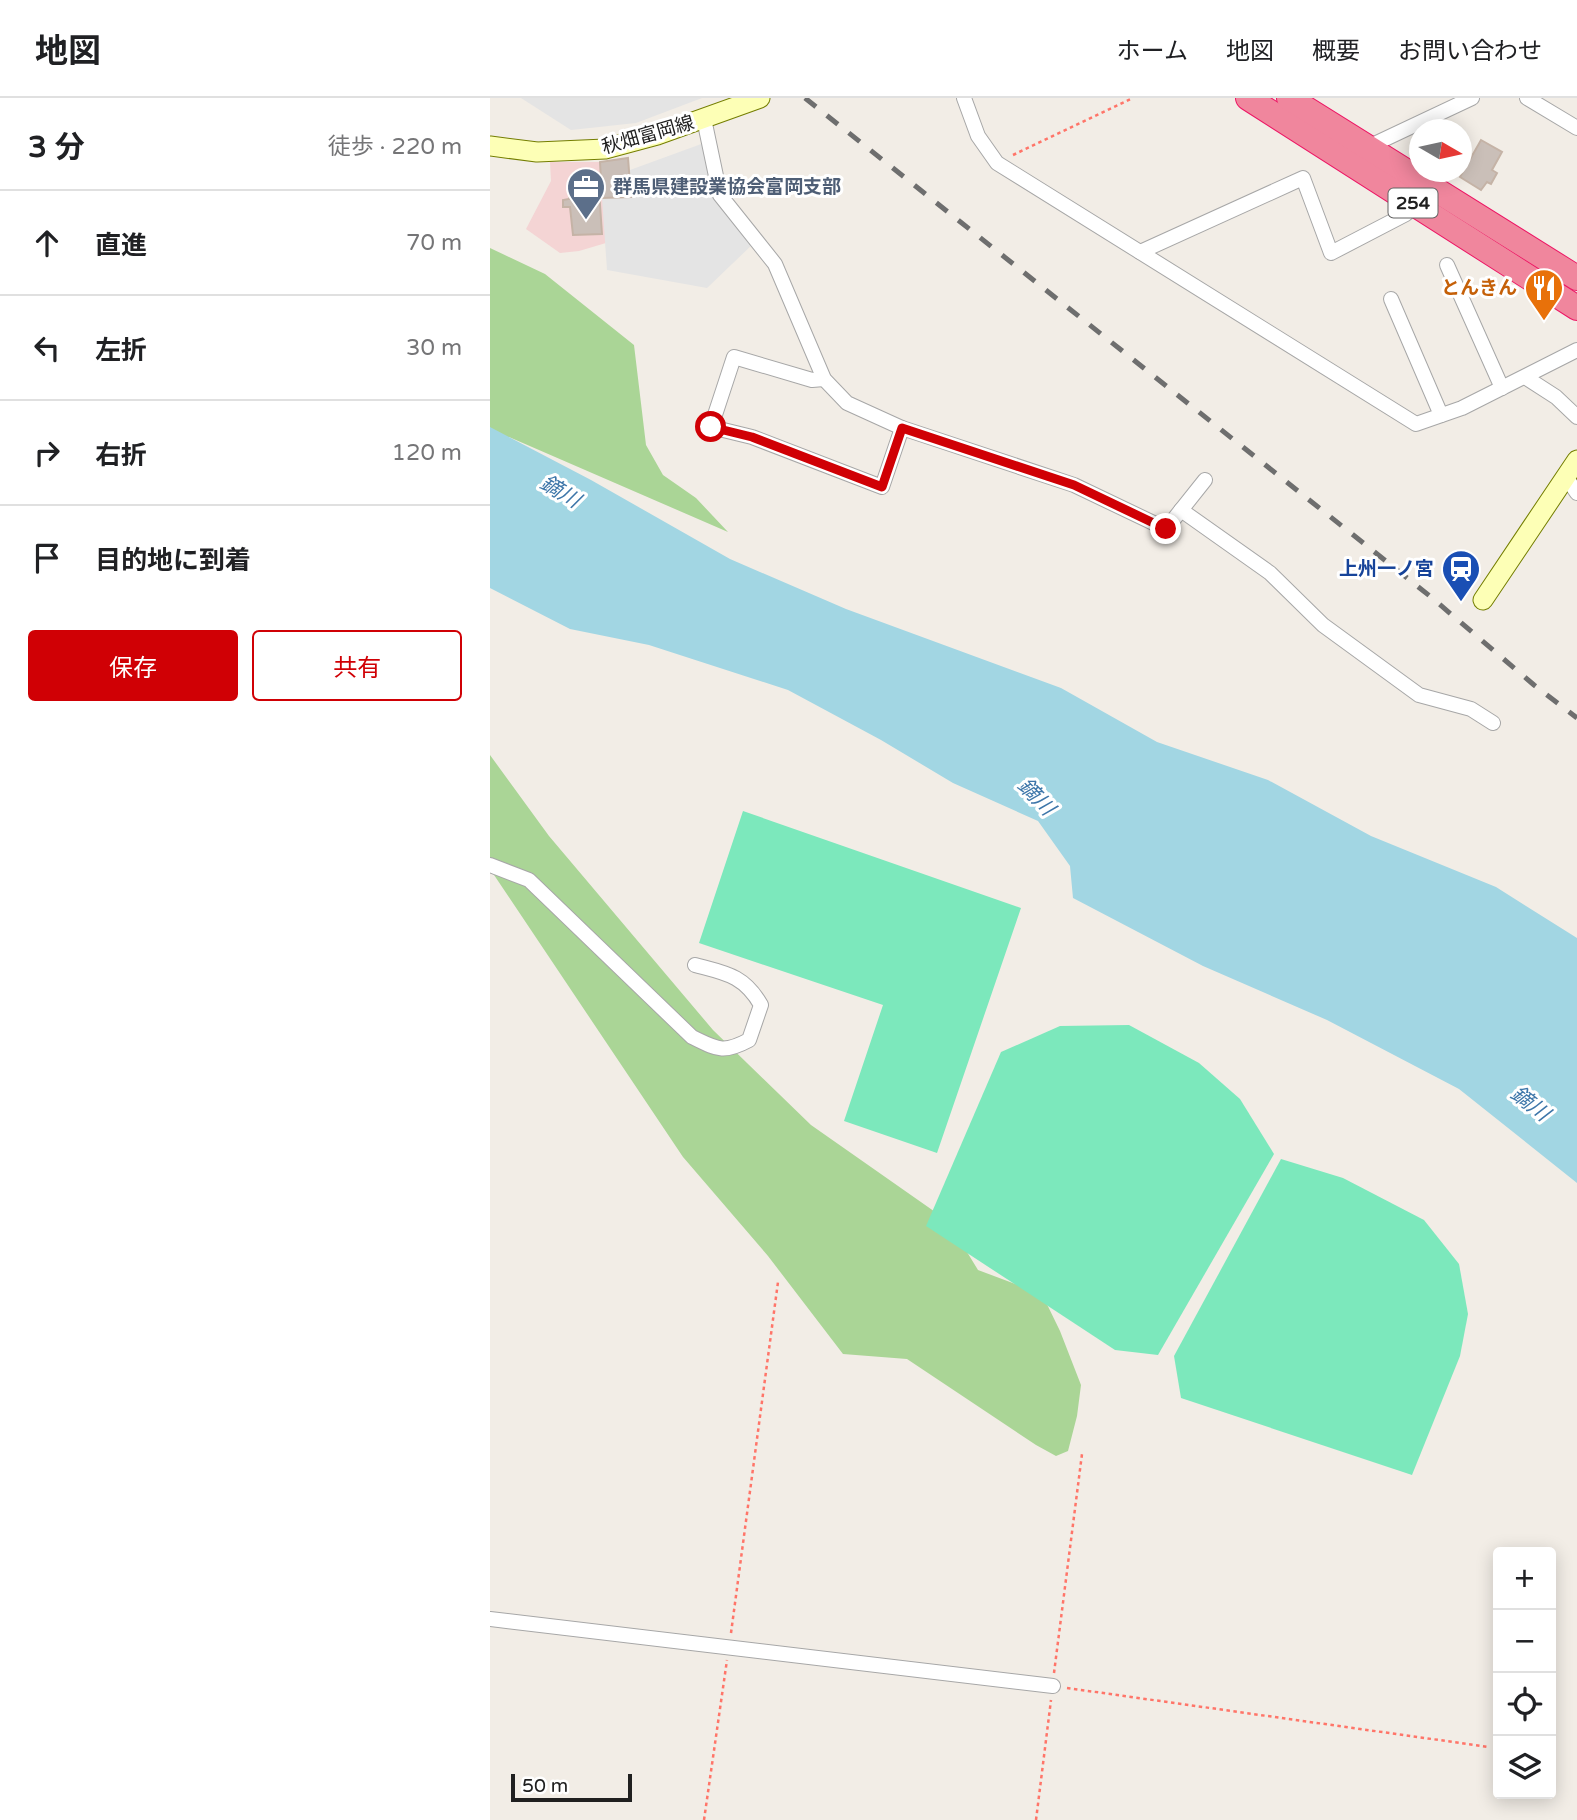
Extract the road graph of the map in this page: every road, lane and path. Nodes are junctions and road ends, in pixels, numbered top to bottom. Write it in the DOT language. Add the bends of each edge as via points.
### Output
graph roads {
  1 [pos="760,98"];
  2 [pos="964,98"];
  3 [pos="1133,98"];
  4 [pos="1248,98"];
  5 [pos="1289,98"];
  6 [pos="1472,98"];
  7 [pos="1527,98"];
  8 [pos="704,119"];
  9 [pos="1577,128"];
  10 [pos="490,146"];
  11 [pos="1368,148"];
  12 [pos="997,163"];
  13 [pos="1406,214"];
  14 [pos="1140,251"];
  15 [pos="1447,265"];
  16 [pos="1577,278"];
  17 [pos="1391,299"];
  18 [pos="1577,308"];
  19 [pos="1577,351"];
  20 [pos="1525,377"];
  21 [pos="824,379"];
  22 [pos="1502,388"];
  23 [pos="1441,415"];
  24 [pos="1577,417"];
  25 [pos="902,428"];
  26 [pos="1573,477"];
  27 [pos="1205,480"];
  28 [pos="1181,510"];
  29 [pos="1483,600"];
  30 [pos="1493,723"];
  31 [pos="490,865"];
  32 [pos="695,965"];
  33 [pos="778,1282"];
  34 [pos="1082,1454"];
  35 [pos="490,1619"];
  36 [pos="729,1647"];
  37 [pos="1053,1686"];
  38 [pos="1489,1747"];
  39 [pos="704,1820"];
  40 [pos="1036,1820"];
  1 -- 8 [label="main road, 秋畑富岡線"];
  2 -- 12 [label="street" via="978,136"];
  3 -- 12 [label="path"];
  4 -- 18 [label="highway, 254"];
  5 -- 11 [label="highway, 254"];
  6 -- 11 [label="street"];
  7 -- 9 [label="street"];
  8 -- 10 [label="main road, 秋畑富岡線" via="605,149 537,152"];
  8 -- 21 [label="street" via="720,195 775,264"];
  11 -- 16 [label="highway, 254"];
  12 -- 14 [label="street"];
  13 -- 14 [label="street" via="1331,253 1303,178"];
  14 -- 23 [label="street" via="1416,424"];
  15 -- 22 [label="street"];
  17 -- 23 [label="street"];
  19 -- 20 [label="street"];
  20 -- 22 [label="street"];
  20 -- 24 [label="street"];
  21 -- 25 [label="street" via="847,403"];
  21 -- 25 [label="street" via="812,380 734,357 711,427 752,437 882,487"];
  22 -- 23 [label="street"];
  25 -- 28 [label="street" via="1074,485 1166,529"];
  26 -- 29 [label="main road"];
  27 -- 28 [label="street"];
  28 -- 30 [label="street" via="1270,573 1324,625 1419,695 1471,709"];
  31 -- 32 [label="street" via="530,880 692,1037 718,1049 732,1049 749,1040 761,1005 752,990 735,976"];
  33 -- 36 [label="path"];
  34 -- 37 [label="path"];
  35 -- 36 [label="street"];
  36 -- 37 [label="street"];
  36 -- 39 [label="path"];
  37 -- 38 [label="path"];
  37 -- 40 [label="path"];
}
